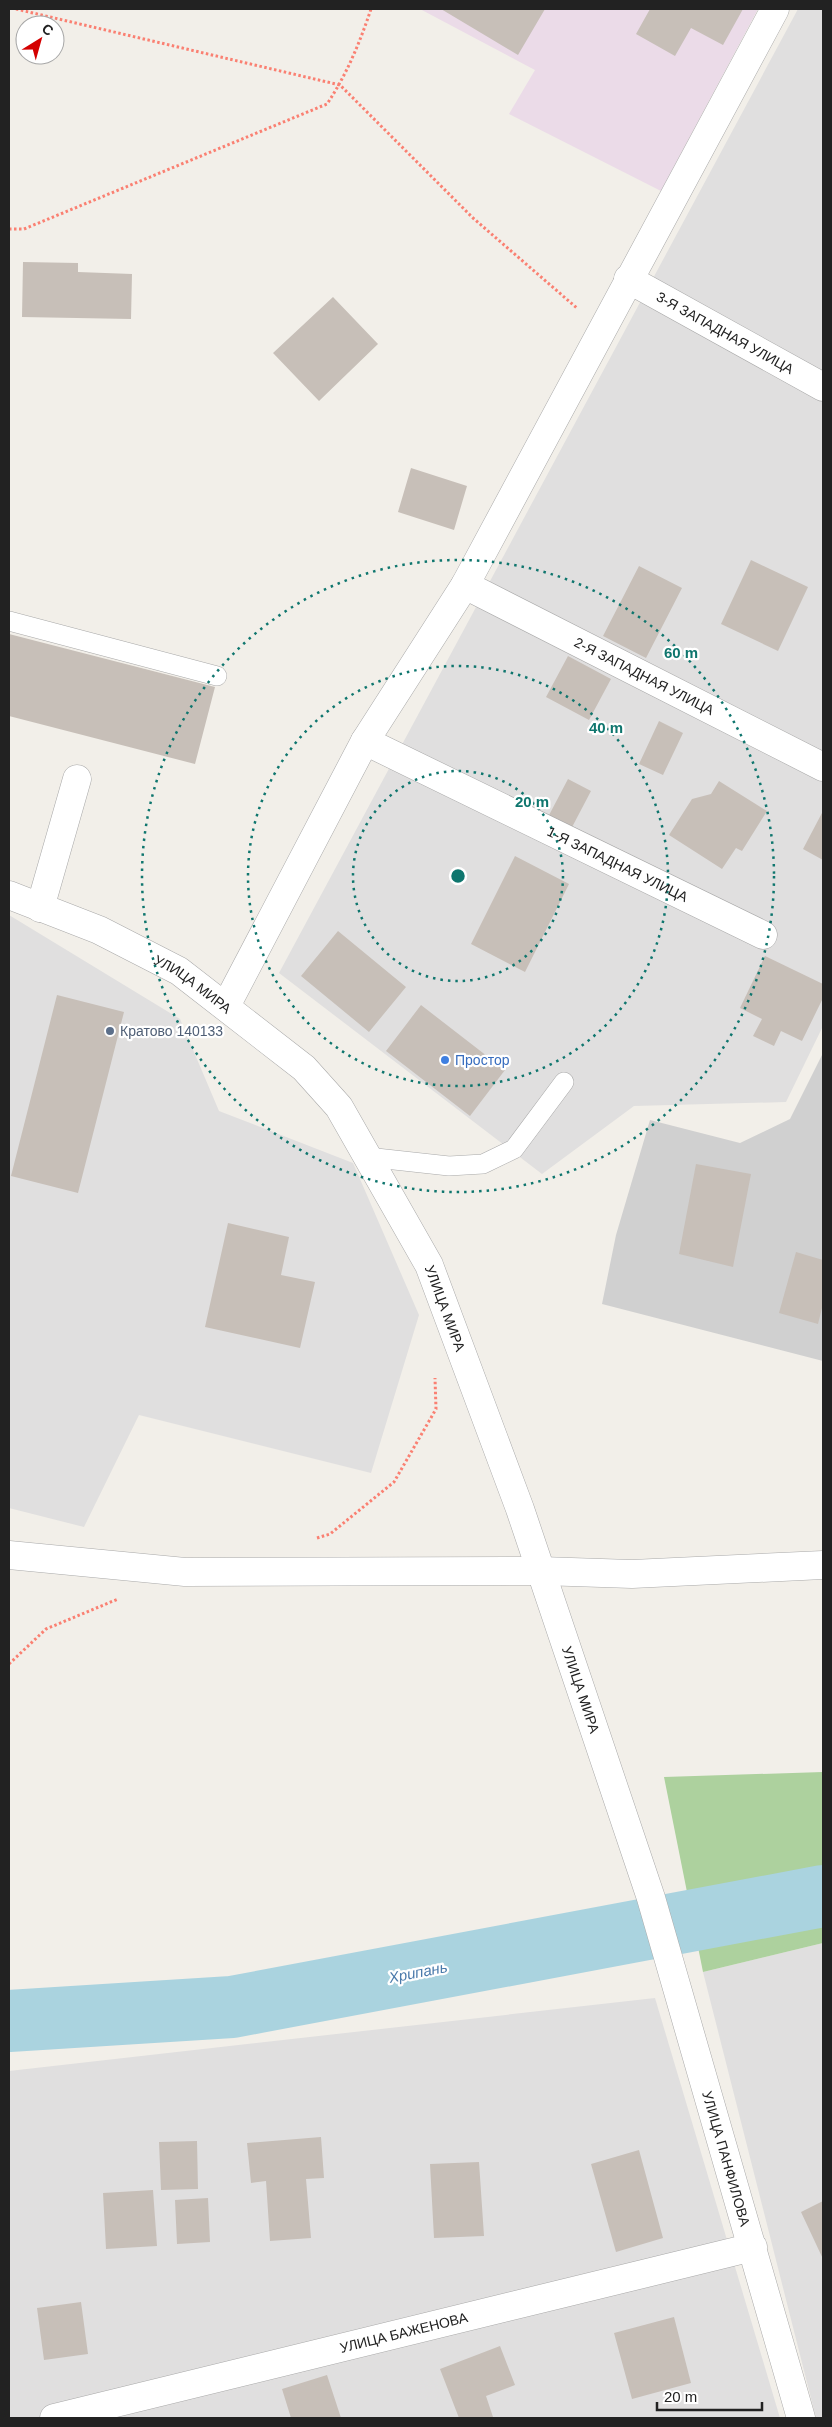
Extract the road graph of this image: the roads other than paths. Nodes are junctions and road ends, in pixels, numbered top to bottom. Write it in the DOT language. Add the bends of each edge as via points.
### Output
graph roads {
  1 [pos="775,9"];
  2 [pos="628,279"];
  3 [pos="823,387"];
  4 [pos="465,585"];
  5 [pos="9,620"];
  6 [pos="217,676"];
  7 [pos="365,741"];
  8 [pos="823,767"];
  9 [pos="77,779"];
  10 [pos="9,895"];
  11 [pos="40,908"];
  12 [pos="763,935"];
  13 [pos="226,1006"];
  14 [pos="564,1082"];
  15 [pos="367,1157"];
  16 [pos="9,1555"];
  17 [pos="823,1565"];
  18 [pos="540,1570"];
  19 [pos="651,1898"];
  20 [pos="753,2247"];
  21 [pos="54,2418"];
  22 [pos="801,2418"];
  1 -- 2 [label="street"];
  2 -- 3 [label="street, 3-Я ЗАПАДНАЯ УЛИЦА"];
  2 -- 4 [label="street"];
  4 -- 7 [label="street"];
  4 -- 8 [label="street, 2-Я ЗАПАДНАЯ УЛИЦА"];
  5 -- 6 [label="lane"];
  7 -- 12 [label="street, 1-Я ЗАПАДНАЯ УЛИЦА"];
  7 -- 13 [label="street"];
  9 -- 11 [label="street"];
  10 -- 11 [label="street, УЛИЦА МИРА"];
  11 -- 13 [label="street, УЛИЦА МИРА" via="98,930 179,971"];
  13 -- 15 [label="street, УЛИЦА МИРА" via="304,1068 339,1107"];
  14 -- 15 [label="lane" via="514,1149 483,1164 449,1166"];
  15 -- 18 [label="street, УЛИЦА МИРА" via="428,1266 517,1500"];
  16 -- 18 [label="street" via="185,1572"];
  17 -- 18 [label="street" via="632,1574"];
  18 -- 19 [label="street, УЛИЦА МИРА"];
  19 -- 20 [label="street, УЛИЦА ПАНФИЛОВА"];
  20 -- 21 [label="street, УЛИЦА БАЖЕНОВА"];
  20 -- 22 [label="street, УЛИЦА ПАНФИЛОВА"];
}
